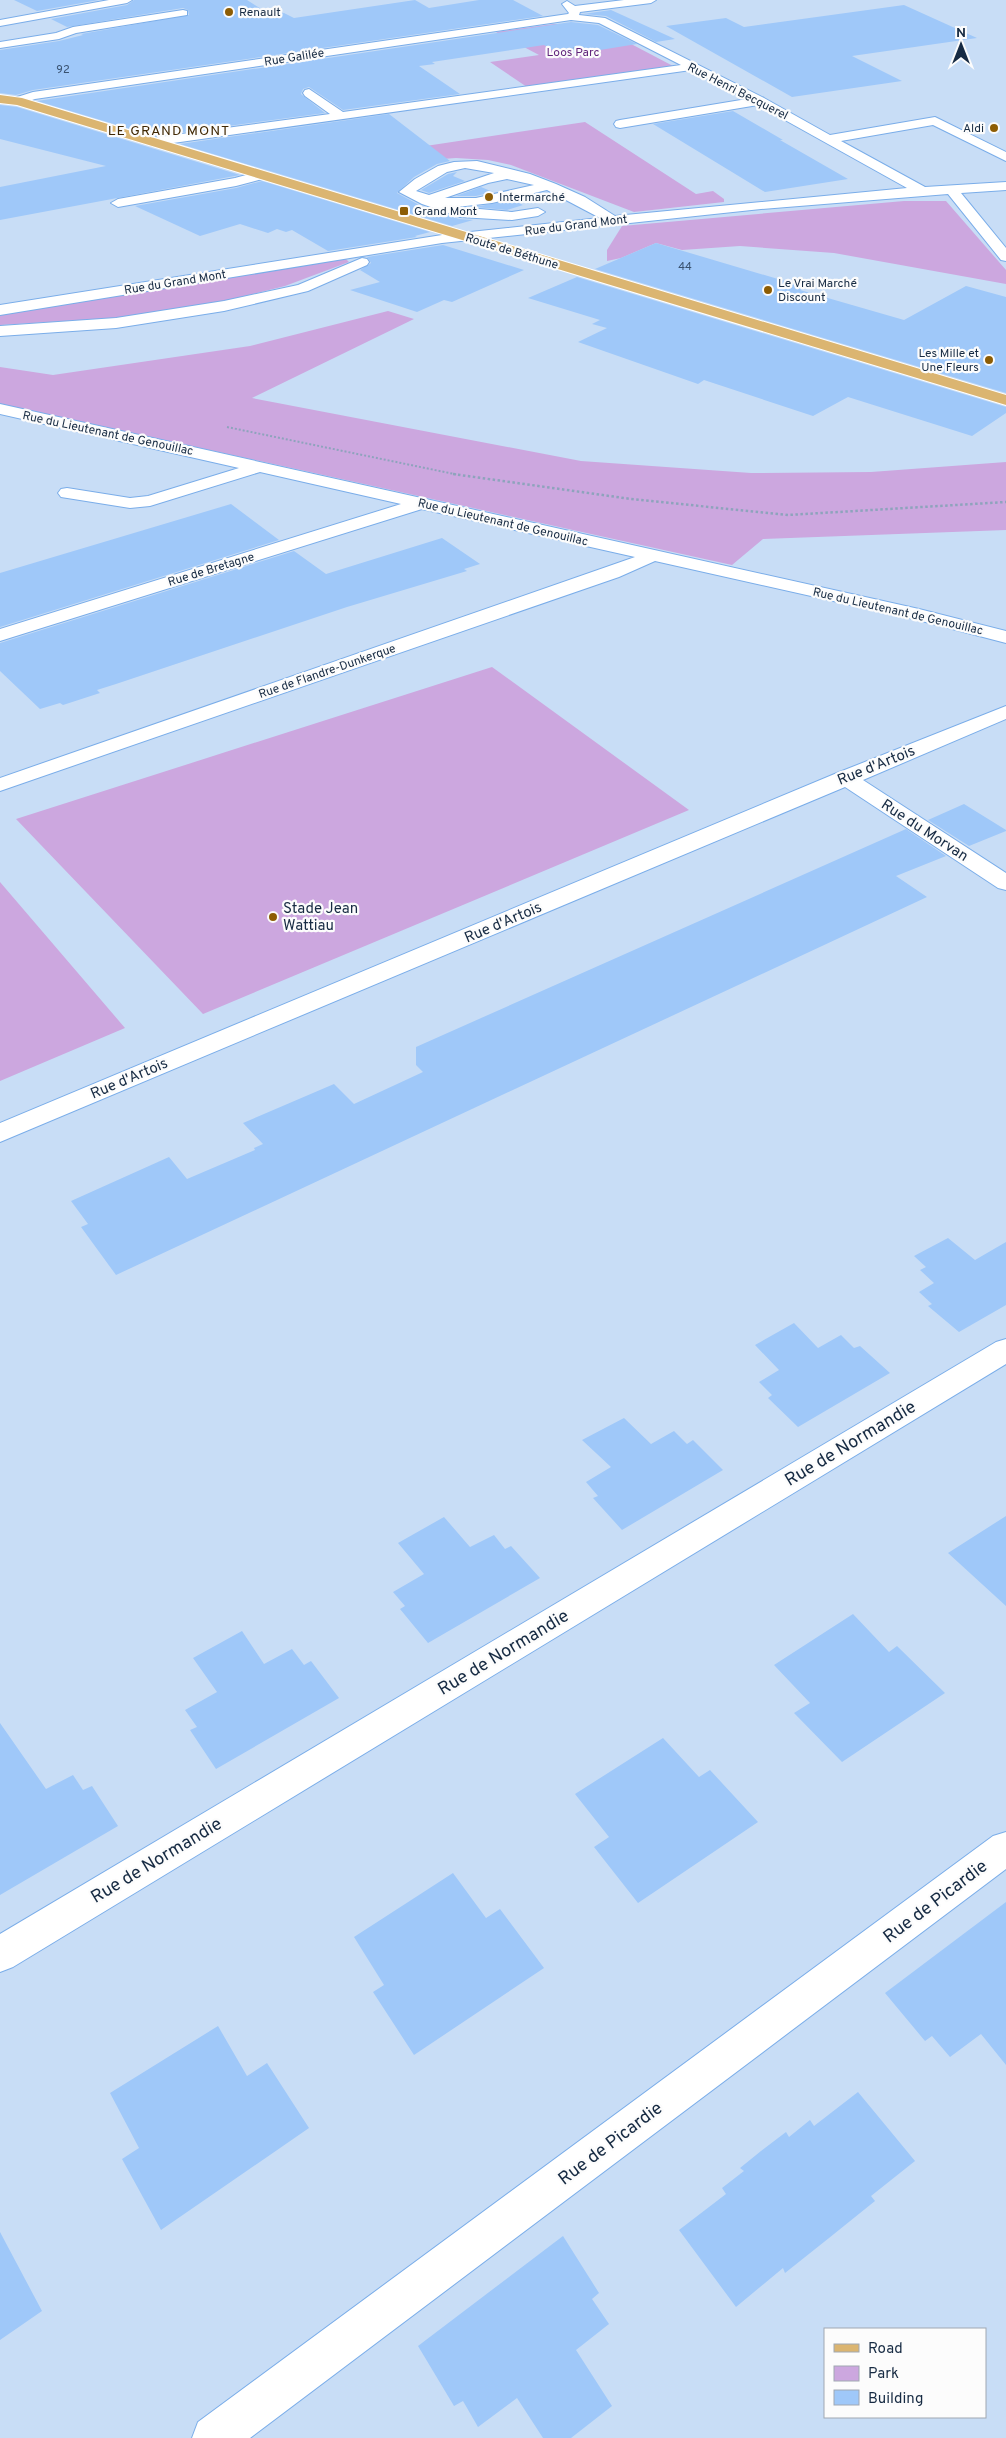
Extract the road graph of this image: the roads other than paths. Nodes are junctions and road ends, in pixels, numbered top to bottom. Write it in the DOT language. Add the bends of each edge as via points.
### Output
graph roads {
  1 [pos="127,0"];
  2 [pos="560,0"];
  3 [pos="651,0"];
  4 [pos="183,13"];
  5 [pos="572,13"];
  6 [pos="0,23"];
  7 [pos="0,45"];
  8 [pos="690,67"];
  9 [pos="0,91"];
  10 [pos="309,93"];
  11 [pos="0,99"];
  12 [pos="18,101"];
  13 [pos="760,101"];
  14 [pos="341,116"];
  15 [pos="620,124"];
  16 [pos="828,138"];
  17 [pos="152,142"];
  18 [pos="1006,157"];
  19 [pos="514,174"];
  20 [pos="261,175"];
  21 [pos="545,186"];
  22 [pos="1006,186"];
  23 [pos="952,189"];
  24 [pos="922,191"];
  25 [pos="427,201"];
  26 [pos="118,203"];
  27 [pos="591,204"];
  28 [pos="612,220"];
  29 [pos="467,238"];
  30 [pos="389,250"];
  31 [pos="1006,257"];
  32 [pos="0,310"];
  33 [pos="0,330"];
  34 [pos="1006,400"];
  35 [pos="0,410"];
  36 [pos="260,467"];
  37 [pos="67,493"];
  38 [pos="422,504"];
  39 [pos="652,555"];
  40 [pos="0,635"];
  41 [pos="1006,637"];
  42 [pos="1006,712"];
  43 [pos="845,778"];
  44 [pos="0,784"];
  45 [pos="1006,883"];
  46 [pos="0,1133"];
  47 [pos="1006,1350"];
  48 [pos="1006,1848"];
  49 [pos="0,1954"];
  50 [pos="214,2438"];
  1 -- 6 [label="street"];
  2 -- 5 [label="street, Rue Henri Becquerel"];
  3 -- 5 [label="street"];
  4 -- 7 [label="street"];
  5 -- 8 [label="street, Rue Henri Becquerel" via="601,20"];
  5 -- 12 [label="street, Rue Galilée" via="42,94"];
  8 -- 13 [label="street, Rue Henri Becquerel"];
  8 -- 14 [label="street"];
  9 -- 12 [label="main road, Route de Béthune"];
  10 -- 14 [label="street"];
  11 -- 12 [label="main road, Route de Béthune"];
  12 -- 17 [label="main road, Route de Béthune"];
  13 -- 15 [label="street"];
  13 -- 16 [label="street, Rue Henri Becquerel"];
  14 -- 17 [label="street"];
  16 -- 18 [label="street" via="934,121"];
  16 -- 24 [label="street, Rue Henri Becquerel"];
  17 -- 20 [label="main road, Route de Béthune"];
  19 -- 21 [label="street"];
  19 -- 25 [label="street" via="457,187"];
  19 -- 25 [label="street" via="472,164 444,167 406,192"];
  20 -- 26 [label="street"];
  20 -- 29 [label="main road, Route de Béthune"];
  21 -- 25 [label="street" via="476,204"];
  21 -- 27 [label="street"];
  22 -- 23 [label="street, Rue du Grand Mont"];
  23 -- 24 [label="street, Rue du Grand Mont"];
  23 -- 31 [label="street"];
  24 -- 28 [label="street, Rue du Grand Mont"];
  25 -- 27 [label="street" via="460,213 512,216"];
  27 -- 28 [label="street"];
  28 -- 29 [label="street, Rue du Grand Mont"];
  29 -- 30 [label="street, Rue du Grand Mont"];
  29 -- 34 [label="main road, Route de Béthune"];
  30 -- 32 [label="street, Rue du Grand Mont"];
  30 -- 33 [label="street" via="303,288 224,306 116,323"];
  35 -- 36 [label="street, Rue du Lieutenant de Genouillac"];
  36 -- 37 [label="street" via="150,501 130,503"];
  36 -- 38 [label="street, Rue du Lieutenant de Genouillac"];
  38 -- 39 [label="street, Rue du Lieutenant de Genouillac"];
  38 -- 40 [label="street, Rue de Bretagne"];
  39 -- 41 [label="street, Rue du Lieutenant de Genouillac"];
  39 -- 44 [label="street, Rue de Flandre-Dunkerque" via="612,573"];
  42 -- 43 [label="street, Rue d'Artois"];
  43 -- 45 [label="street, Rue du Morvan"];
  43 -- 46 [label="street, Rue d'Artois"];
  47 -- 49 [label="street, Rue de Normandie"];
  48 -- 50 [label="street, Rue de Picardie"];
}
